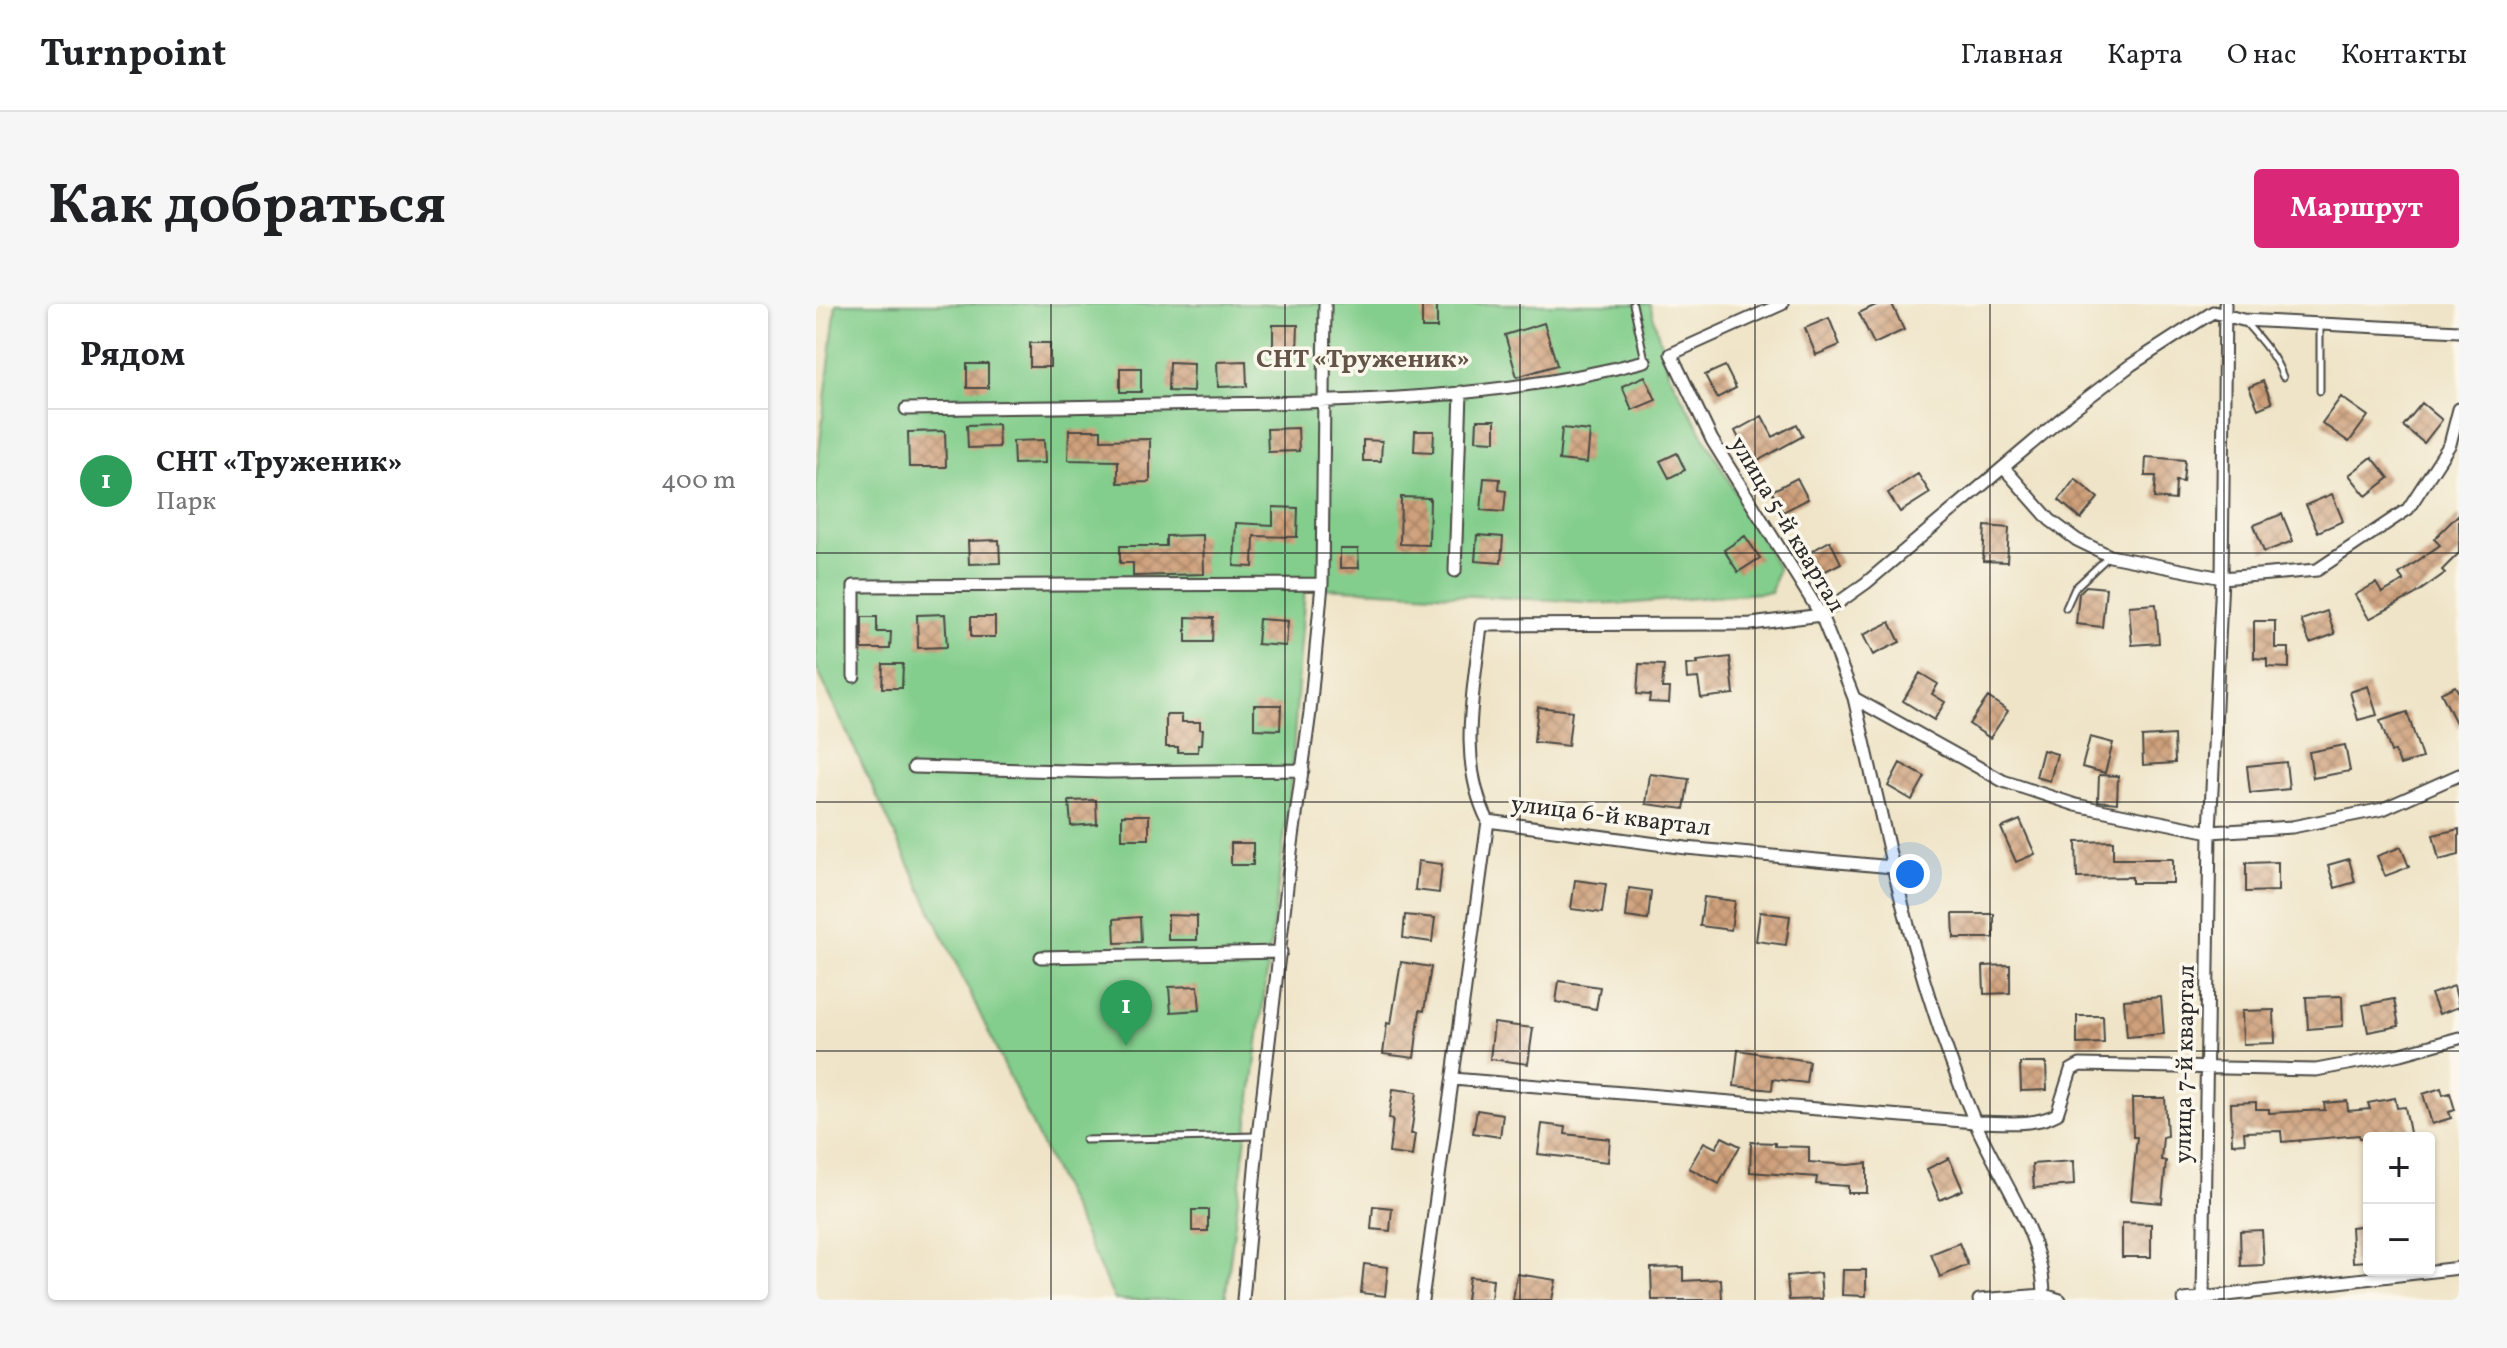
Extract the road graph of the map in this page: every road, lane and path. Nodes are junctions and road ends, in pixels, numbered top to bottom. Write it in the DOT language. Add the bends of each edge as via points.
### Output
graph roads {
  1 [pos="1325,304"];
  2 [pos="1633,304"];
  3 [pos="1782,304"];
  4 [pos="2225,310"];
  5 [pos="2243,320"];
  6 [pos="2320,324"];
  7 [pos="2459,331"];
  8 [pos="1645,361"];
  9 [pos="2283,377"];
  10 [pos="2320,391"];
  11 [pos="1461,392"];
  12 [pos="1325,402"];
  13 [pos="906,409"];
  14 [pos="2459,409"];
  15 [pos="2004,468"];
  16 [pos="2110,556"];
  17 [pos="1455,571"];
  18 [pos="2222,578"];
  19 [pos="1322,584"];
  20 [pos="2066,608"];
  21 [pos="1821,615"];
  22 [pos="854,676"];
  23 [pos="1854,698"];
  24 [pos="914,767"];
  25 [pos="1303,770"];
  26 [pos="2459,775"];
  27 [pos="1488,821"];
  28 [pos="2210,832"];
  29 [pos="1893,867"];
  30 [pos="1281,952"];
  31 [pos="1041,957"];
  32 [pos="2459,1038"];
  33 [pos="2205,1068"];
  34 [pos="1453,1079"];
  35 [pos="1975,1122"];
  36 [pos="1258,1136"];
  37 [pos="1085,1140"];
  38 [pos="2459,1268"];
  39 [pos="2044,1295"];
  40 [pos="2203,1298"];
  41 [pos="1243,1300"];
  42 [pos="1422,1300"];
  43 [pos="1979,1300"];
  44 [pos="2060,1300"];
  45 [pos="2184,1300"];
  1 -- 12 [label="street"];
  2 -- 8 [label="lane"];
  3 -- 21 [label="street, улица 5-й квартал" via="1671,354 1712,440"];
  4 -- 5 [label="street"];
  4 -- 15 [label="street" via="2203,317 2131,365"];
  4 -- 18 [label="street, улица 7-й квартал"];
  5 -- 6 [label="street"];
  5 -- 9 [label="lane"];
  6 -- 7 [label="street"];
  6 -- 10 [label="lane"];
  8 -- 11 [label="street" via="1584,377"];
  11 -- 12 [label="street"];
  11 -- 17 [label="street"];
  12 -- 13 [label="street"];
  12 -- 19 [label="street"];
  14 -- 18 [label="street" via="2450,444 2408,509 2317,570"];
  15 -- 16 [label="street" via="2050,520"];
  15 -- 21 [label="street"];
  16 -- 18 [label="street"];
  16 -- 20 [label="lane" via="2075,588"];
  18 -- 28 [label="street, улица 7-й квартал"];
  19 -- 22 [label="street" via="854,586"];
  19 -- 25 [label="street"];
  21 -- 23 [label="street, улица 5-й квартал"];
  21 -- 27 [label="street" via="1751,624 1481,625 1469,761"];
  23 -- 28 [label="street" via="2003,781 2076,805"];
  23 -- 29 [label="street"];
  24 -- 25 [label="street"];
  25 -- 30 [label="street"];
  26 -- 28 [label="street" via="2383,809 2292,827"];
  27 -- 29 [label="street, улица 6-й квартал" via="1686,848"];
  27 -- 34 [label="street, улица 6-й квартал"];
  28 -- 33 [label="street, улица 7-й квартал"];
  29 -- 35 [label="street" via="1933,1005"];
  30 -- 31 [label="street"];
  30 -- 36 [label="street"];
  32 -- 33 [label="street" via="2316,1070"];
  33 -- 35 [label="street" via="2080,1065 2071,1070 2057,1114 2046,1120"];
  33 -- 40 [label="street, улица 7-й квартал"];
  34 -- 35 [label="street"];
  34 -- 42 [label="street, улица 6-й квартал"];
  35 -- 39 [label="street" via="2043,1268"];
  36 -- 37 [label="lane"];
  36 -- 41 [label="street"];
  38 -- 40 [label="street"];
  39 -- 43 [label="street"];
  39 -- 44 [label="street"];
  40 -- 45 [label="street"];
}
